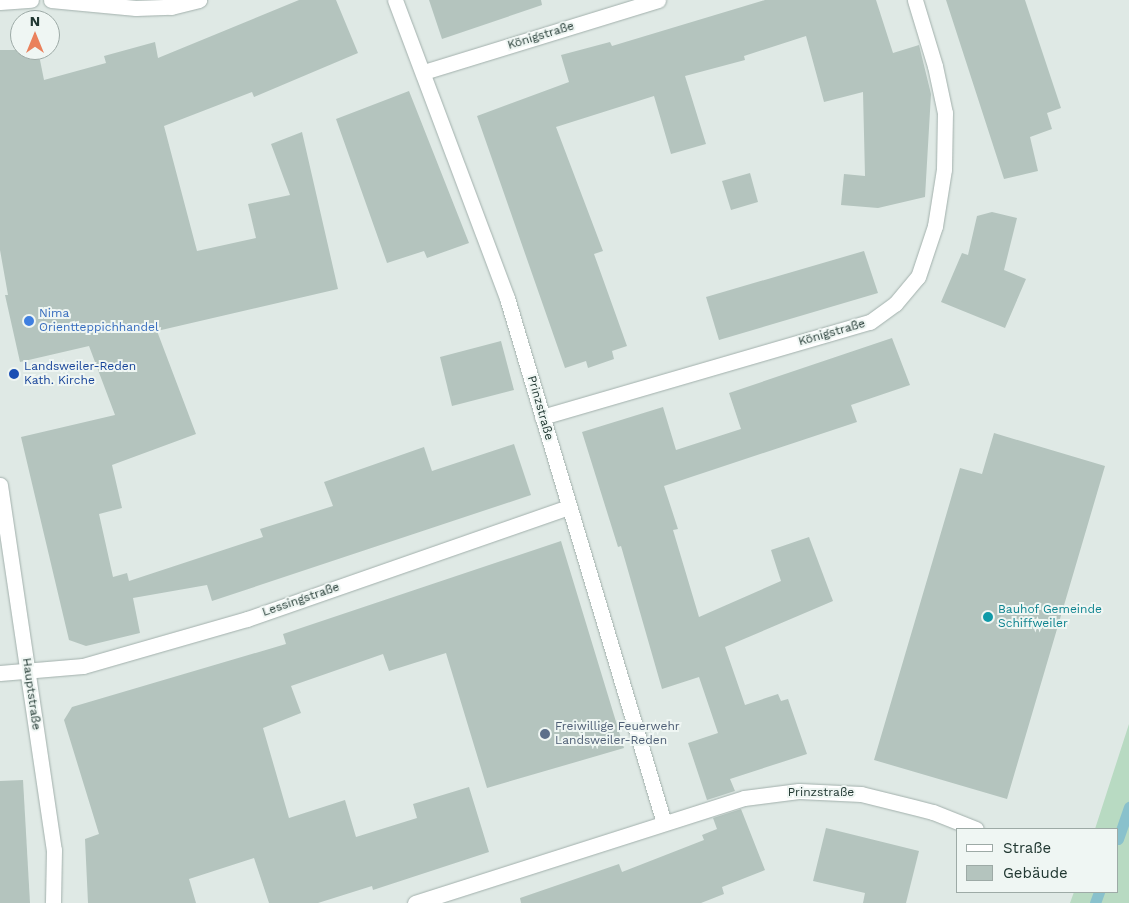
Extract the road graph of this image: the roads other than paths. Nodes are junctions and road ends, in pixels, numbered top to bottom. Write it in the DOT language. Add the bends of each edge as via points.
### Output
graph roads {
  1 [pos="31,0"];
  2 [pos="51,0"];
  3 [pos="199,0"];
  4 [pos="395,0"];
  5 [pos="658,0"];
  6 [pos="915,0"];
  7 [pos="0,2"];
  8 [pos="424,72"];
  9 [pos="542,417"];
  10 [pos="0,485"];
  11 [pos="569,507"];
  12 [pos="0,673"];
  13 [pos="28,673"];
  14 [pos="664,823"];
  15 [pos="973,828"];
  16 [pos="53,903"];
  17 [pos="415,903"];
  1 -- 7 [label="street"];
  2 -- 3 [label="street" via="136,8 171,7"];
  4 -- 8 [label="street, Prinzstraße"];
  5 -- 8 [label="street, Königstraße"];
  6 -- 9 [label="street, Königstraße" via="945,113 944,169 935,226 918,278 896,304 870,322"];
  8 -- 9 [label="street, Prinzstraße" via="507,298"];
  9 -- 11 [label="street, Prinzstraße"];
  10 -- 13 [label="street, Hauptstraße"];
  11 -- 13 [label="street, Lessingstraße" via="246,619 83,666"];
  11 -- 14 [label="street, Prinzstraße"];
  12 -- 13 [label="street, Lessingstraße"];
  13 -- 16 [label="street, Hauptstraße" via="54,850"];
  14 -- 15 [label="street, Prinzstraße" via="744,798 799,791 861,794 933,812"];
  14 -- 17 [label="street, Prinzstraße"];
}
